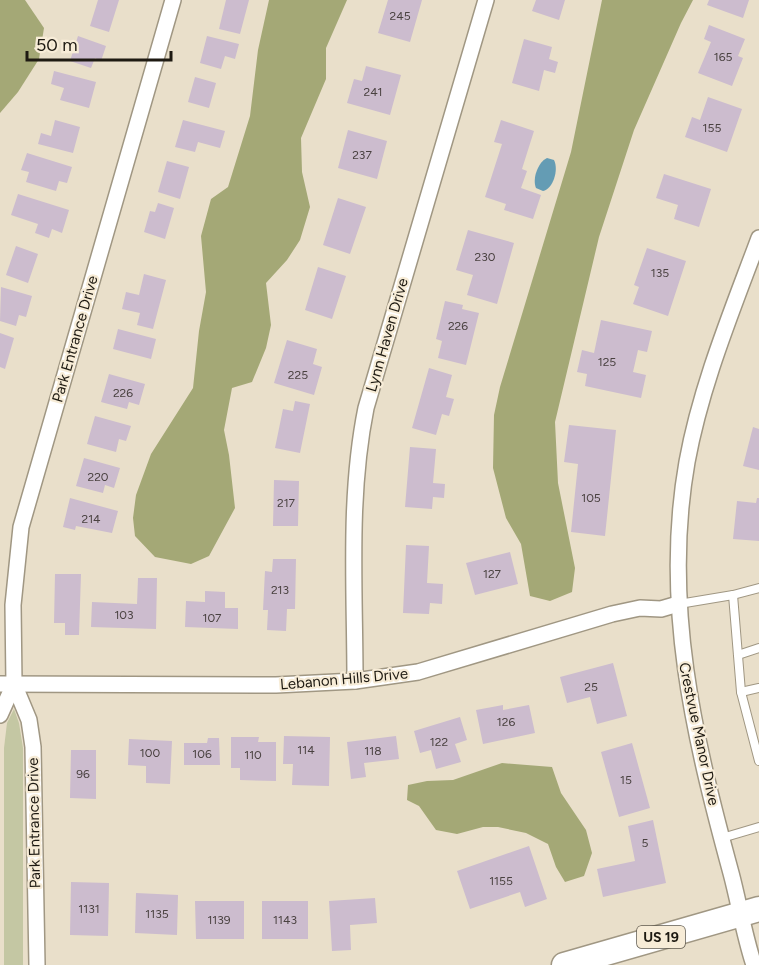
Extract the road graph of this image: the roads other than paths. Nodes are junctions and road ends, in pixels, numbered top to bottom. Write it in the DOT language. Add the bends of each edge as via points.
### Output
graph roads {
  1 [pos="173,0"];
  2 [pos="486,0"];
  3 [pos="759,238"];
  4 [pos="759,588"];
  5 [pos="733,595"];
  6 [pos="678,604"];
  7 [pos="759,648"];
  8 [pos="738,655"];
  9 [pos="355,681"];
  10 [pos="7,684"];
  11 [pos="759,688"];
  12 [pos="741,693"];
  13 [pos="0,715"];
  14 [pos="759,761"];
  15 [pos="759,827"];
  16 [pos="722,838"];
  17 [pos="750,912"];
  18 [pos="37,965"];
  19 [pos="564,965"];
  20 [pos="754,965"];
  1 -- 10 [label="street, Park Entrance Drive" via="21,526"];
  2 -- 9 [label="street, Lynn Haven Drive" via="358,446"];
  3 -- 6 [label="street, Crestvue Manor Drive" via="707,381 687,462 680,523"];
  4 -- 5 [label="lane"];
  5 -- 6 [label="lane"];
  5 -- 8 [label="lane"];
  6 -- 9 [label="street, Lebanon Hills Drive" via="612,614 418,672"];
  6 -- 16 [label="street, Crestvue Manor Drive" via="687,687"];
  7 -- 8 [label="lane"];
  8 -- 12 [label="lane"];
  9 -- 10 [label="street, Lebanon Hills Drive" via="276,685"];
  10 -- 13 [label="street, Park Entrance Drive"];
  10 -- 18 [label="street, Park Entrance Drive" via="29,720 33,747"];
  11 -- 12 [label="lane"];
  12 -- 14 [label="lane"];
  15 -- 16 [label="lane"];
  16 -- 17 [label="street, Crestvue Manor Drive"];
  17 -- 19 [label="main road, US 19"];
  17 -- 20 [label="street, Crestvue Manor Drive"];
}
